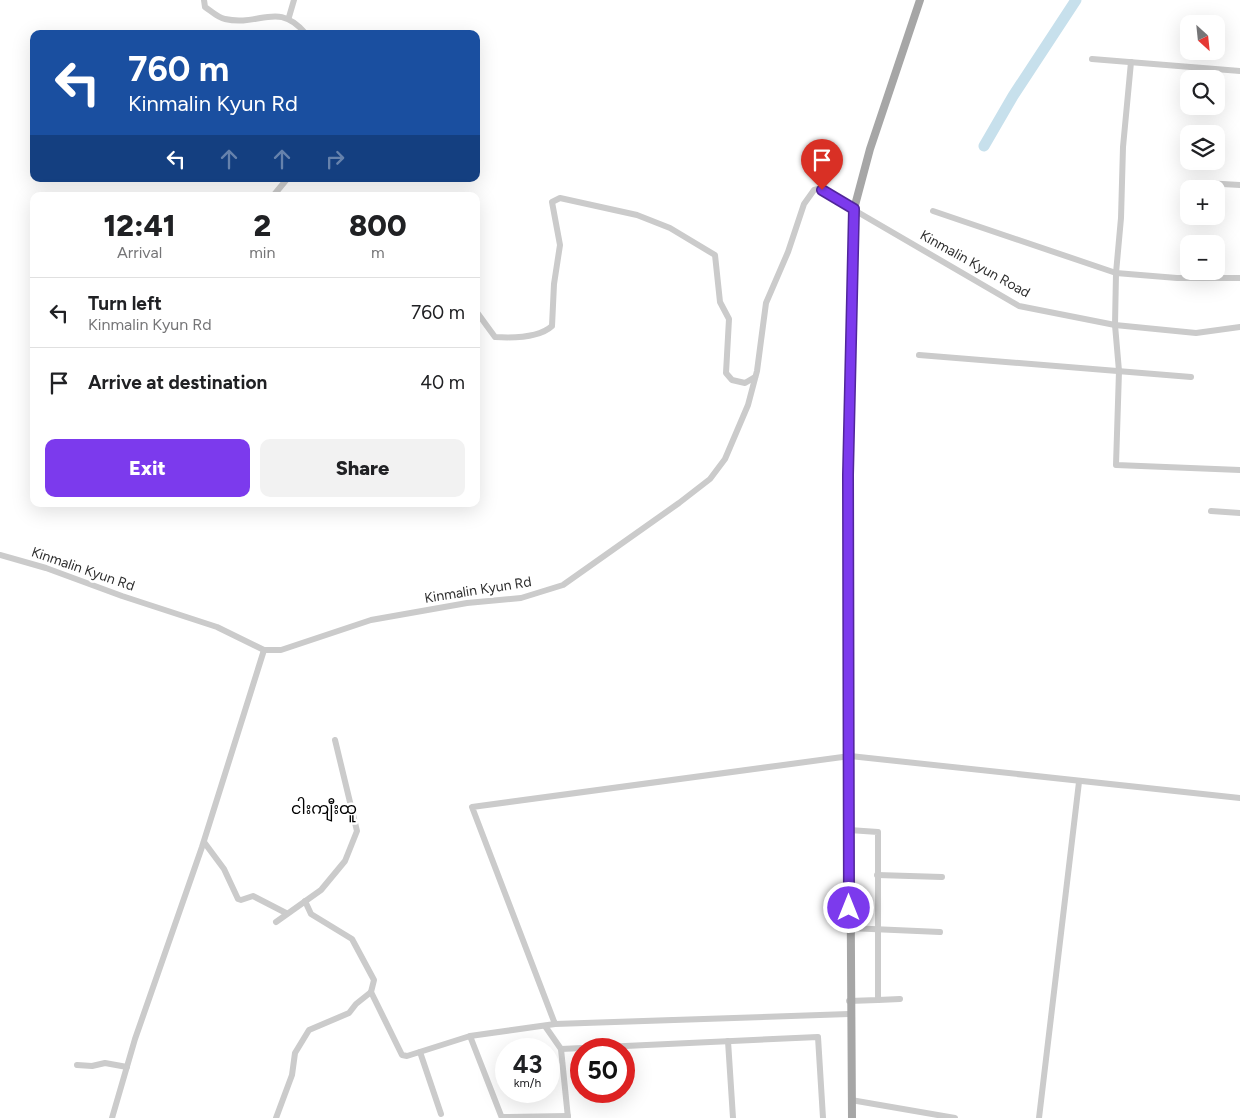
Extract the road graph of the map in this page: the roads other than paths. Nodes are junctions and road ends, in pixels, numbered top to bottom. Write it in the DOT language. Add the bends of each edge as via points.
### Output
graph roads {
  1 [pos="204,0"];
  2 [pos="294,0"];
  3 [pos="920,0"];
  4 [pos="289,17"];
  5 [pos="302,30"];
  6 [pos="1092,60"];
  7 [pos="1131,62"];
  8 [pos="1240,71"];
  9 [pos="285,182"];
  10 [pos="1225,185"];
  11 [pos="1240,186"];
  12 [pos="276,192"];
  13 [pos="854,209"];
  14 [pos="933,210"];
  15 [pos="1116,273"];
  16 [pos="1240,278"];
  17 [pos="480,316"];
  18 [pos="1115,326"];
  19 [pos="1240,327"];
  20 [pos="919,355"];
  21 [pos="1119,371"];
  22 [pos="755,377"];
  23 [pos="1191,377"];
  24 [pos="1240,470"];
  25 [pos="1211,511"];
  26 [pos="1240,513"];
  27 [pos="0,555"];
  28 [pos="264,650"];
  29 [pos="335,740"];
  30 [pos="850,756"];
  31 [pos="1079,782"];
  32 [pos="1240,798"];
  33 [pos="849,830"];
  34 [pos="204,842"];
  35 [pos="877,875"];
  36 [pos="942,877"];
  37 [pos="305,900"];
  38 [pos="286,913"];
  39 [pos="276,922"];
  40 [pos="849,928"];
  41 [pos="878,929"];
  42 [pos="940,932"];
  43 [pos="371,992"];
  44 [pos="900,999"];
  45 [pos="878,1000"];
  46 [pos="849,1001"];
  47 [pos="849,1014"];
  48 [pos="555,1024"];
  49 [pos="545,1026"];
  50 [pos="470,1036"];
  51 [pos="728,1041"];
  52 [pos="561,1048"];
  53 [pos="420,1052"];
  54 [pos="77,1065"];
  55 [pos="127,1066"];
  56 [pos="851,1100"];
  57 [pos="441,1114"];
  58 [pos="920,1114"];
  59 [pos="568,1117"];
  60 [pos="112,1118"];
  61 [pos="276,1118"];
  62 [pos="502,1118"];
  63 [pos="733,1118"];
  64 [pos="823,1118"];
  65 [pos="852,1118"];
  66 [pos="955,1118"];
  67 [pos="1039,1118"];
  1 -- 4 [label="street" via="205,7 224,19 247,20 274,13"];
  2 -- 4 [label="street"];
  3 -- 13 [label="main road" via="870,149"];
  4 -- 5 [label="street"];
  6 -- 7 [label="street"];
  7 -- 8 [label="street"];
  7 -- 15 [label="street"];
  9 -- 12 [label="street"];
  10 -- 11 [label="street"];
  13 -- 18 [label="street, Kinmalin Kyun Road" via="1019,306"];
  13 -- 22 [label="street, Kinmalin Kyun Rd" via="818,189 804,204 766,303"];
  13 -- 30 [label="main road" via="848,475"];
  14 -- 15 [label="street"];
  15 -- 16 [label="street" via="1177,278"];
  15 -- 18 [label="street"];
  17 -- 22 [label="street" via="495,337 515,338 548,330 552,326 560,245 552,202 560,198 572,200 637,215 670,228 715,255 720,302 728,319 726,373 732,380 745,383"];
  18 -- 19 [label="street, Kinmalin Kyun Road" via="1196,333"];
  18 -- 21 [label="street"];
  20 -- 21 [label="street"];
  21 -- 23 [label="street"];
  21 -- 24 [label="street" via="1116,466"];
  22 -- 28 [label="street, Kinmalin Kyun Rd" via="748,405 725,459 710,479 563,585 521,598 467,603 371,620 281,650"];
  25 -- 26 [label="street"];
  27 -- 28 [label="street, Kinmalin Kyun Rd" via="217,627"];
  28 -- 34 [label="street"];
  29 -- 37 [label="street" via="357,831 345,861 321,890"];
  30 -- 31 [label="street"];
  30 -- 33 [label="main road"];
  30 -- 48 [label="street" via="472,807"];
  31 -- 32 [label="street"];
  31 -- 67 [label="street"];
  33 -- 35 [label="street" via="878,832"];
  33 -- 40 [label="main road"];
  34 -- 38 [label="street" via="224,869 238,899 253,896"];
  34 -- 55 [label="street"];
  35 -- 36 [label="street"];
  35 -- 41 [label="street"];
  37 -- 38 [label="street"];
  37 -- 43 [label="street" via="311,914 352,939 374,980"];
  38 -- 39 [label="street"];
  40 -- 41 [label="street"];
  40 -- 46 [label="main road"];
  41 -- 42 [label="street"];
  41 -- 45 [label="street"];
  43 -- 53 [label="street" via="402,1055"];
  43 -- 61 [label="street" via="349,1012 309,1030 295,1053 292,1075"];
  44 -- 45 [label="street"];
  45 -- 46 [label="street"];
  46 -- 47 [label="main road"];
  47 -- 48 [label="street"];
  47 -- 56 [label="main road"];
  48 -- 49 [label="street"];
  49 -- 50 [label="street"];
  49 -- 52 [label="street"];
  50 -- 53 [label="street"];
  50 -- 62 [label="street"];
  51 -- 52 [label="street"];
  51 -- 63 [label="street"];
  51 -- 64 [label="street" via="818,1037"];
  52 -- 59 [label="street"];
  53 -- 57 [label="street"];
  54 -- 55 [label="street" via="105,1063"];
  55 -- 60 [label="street"];
  56 -- 58 [label="street"];
  56 -- 65 [label="main road"];
  58 -- 66 [label="street"];
  59 -- 62 [label="street"];
}
